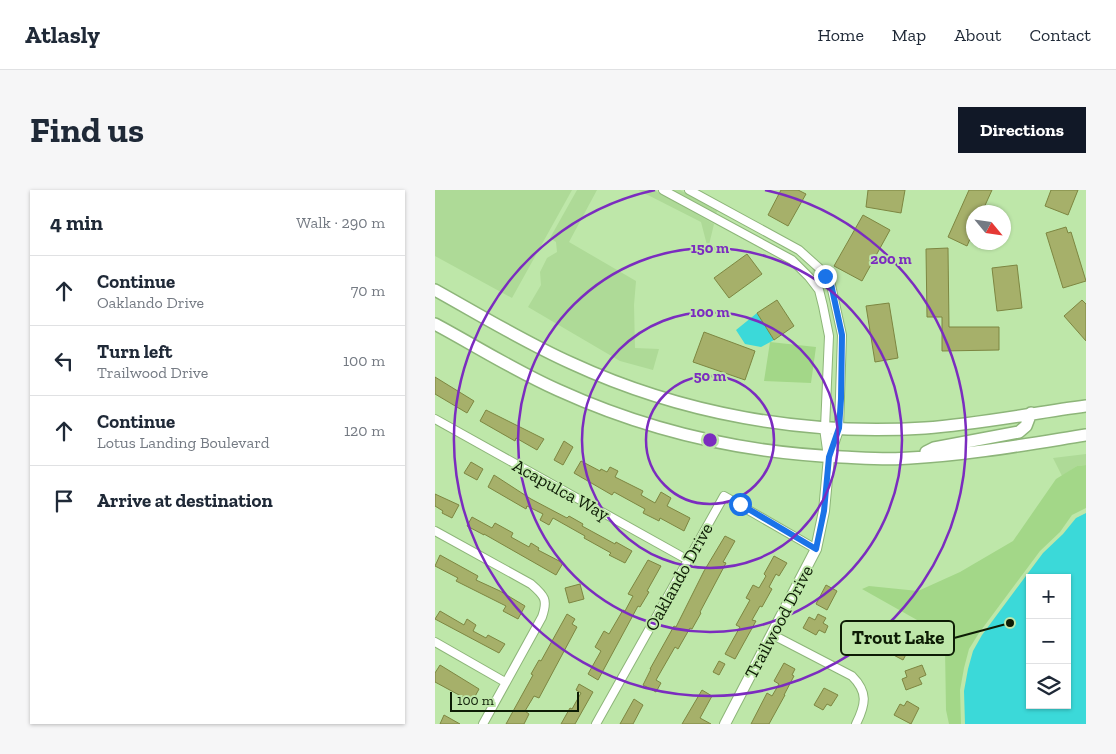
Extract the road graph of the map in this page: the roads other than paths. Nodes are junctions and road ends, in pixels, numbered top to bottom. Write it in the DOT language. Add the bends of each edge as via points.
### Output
graph roads {
  1 [pos="663,190"];
  2 [pos="689,190"];
  3 [pos="435,290"];
  4 [pos="435,324"];
  5 [pos="1086,406"];
  6 [pos="1031,413"];
  7 [pos="435,419"];
  8 [pos="825,428"];
  9 [pos="839,428"];
  10 [pos="1086,435"];
  11 [pos="829,457"];
  12 [pos="909,458"];
  13 [pos="435,531"];
  14 [pos="816,549"];
  15 [pos="688,560"];
  16 [pos="773,635"];
  17 [pos="435,642"];
  18 [pos="505,682"];
  19 [pos="483,724"];
  20 [pos="596,724"];
  21 [pos="725,724"];
  22 [pos="856,724"];
  1 -- 8 [label="street" via="792,260 819,290 829,336"];
  2 -- 9 [label="street" via="799,250 831,284 842,335"];
  3 -- 8 [label="main road" via="545,350 643,392 717,412"];
  4 -- 11 [label="main road" via="536,379 632,419 709,440 789,454"];
  5 -- 6 [label="main road"];
  6 -- 9 [label="main road" via="926,428"];
  6 -- 12 [label="main road" via="1026,426 1019,432 934,448"];
  7 -- 15 [label="street, Acapulca Way"];
  8 -- 9 [label="main road"];
  8 -- 11 [label="street, Trailwood Drive"];
  9 -- 11 [label="street, Trailwood Drive"];
  10 -- 12 [label="main road" via="1021,446"];
  11 -- 12 [label="main road"];
  11 -- 14 [label="street, Trailwood Drive" via="824,511"];
  13 -- 18 [label="street" via="531,584 545,600 542,617"];
  14 -- 15 [label="street, Oaklando Drive" via="725,496"];
  14 -- 16 [label="street, Trailwood Drive"];
  15 -- 20 [label="street, Oaklando Drive"];
  16 -- 21 [label="street, Trailwood Drive"];
  16 -- 22 [label="street" via="852,676 862,686 864,700"];
  17 -- 18 [label="street"];
  18 -- 19 [label="street"];
}
